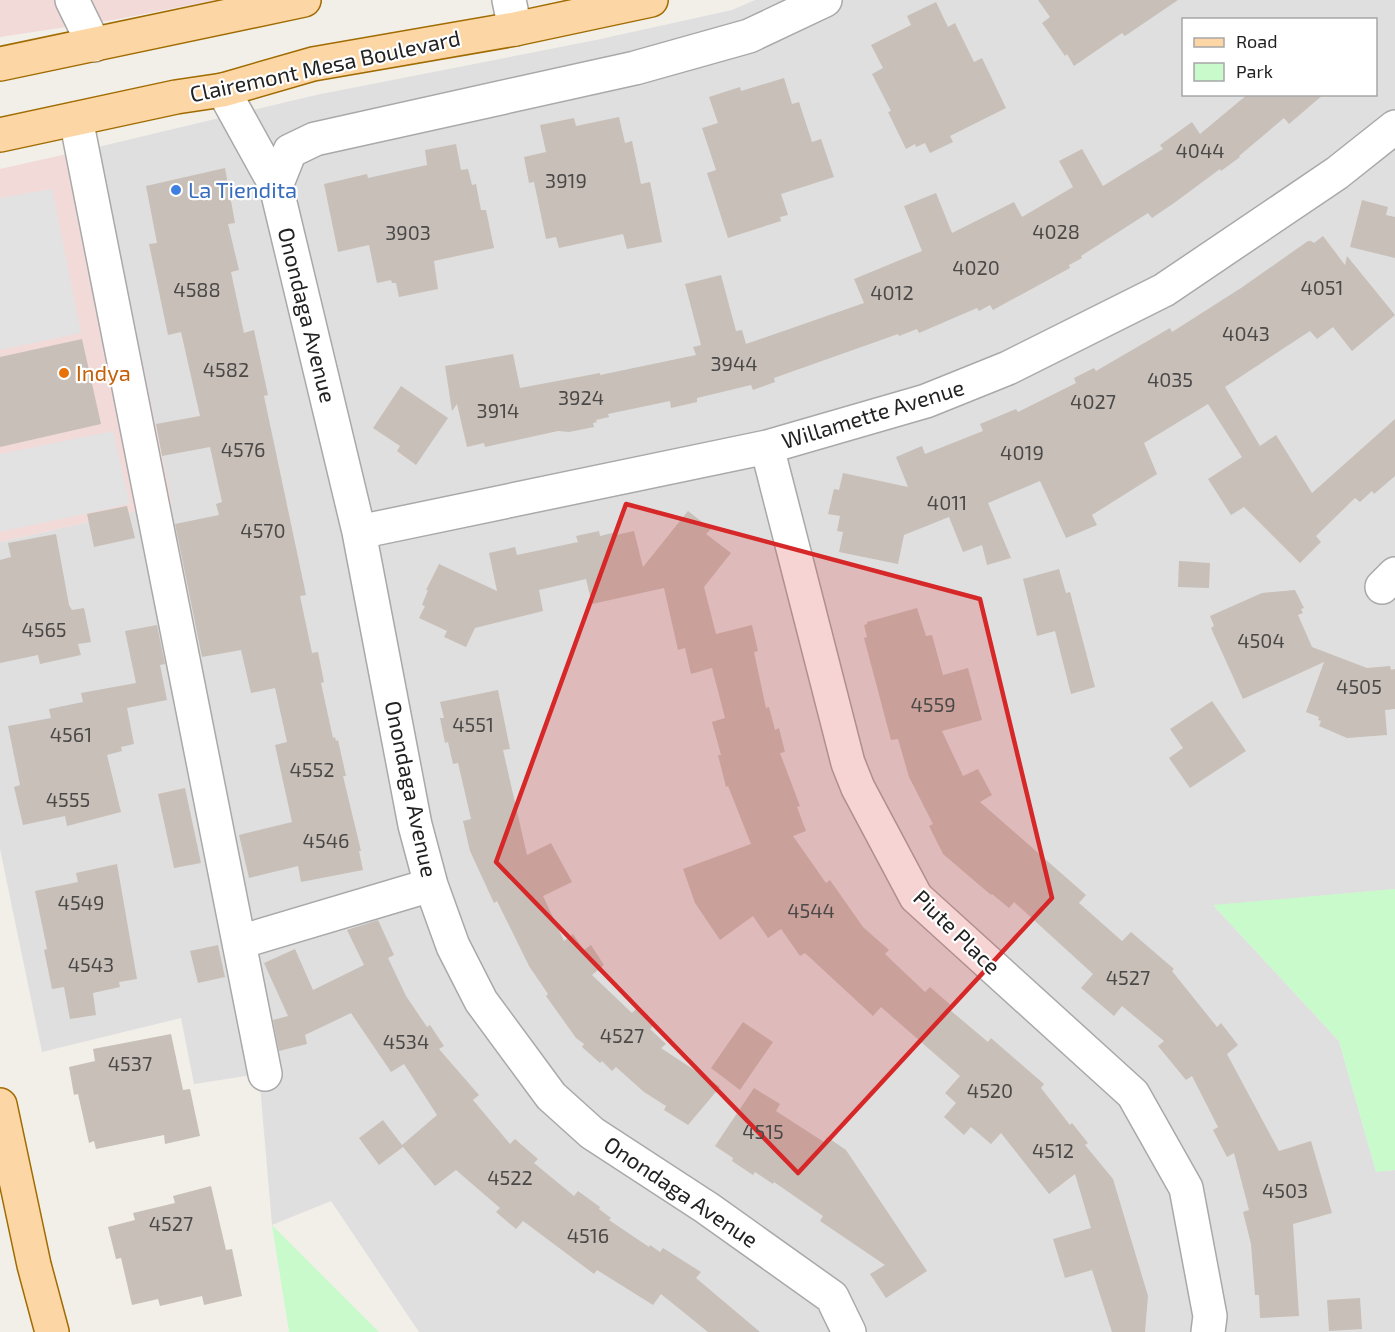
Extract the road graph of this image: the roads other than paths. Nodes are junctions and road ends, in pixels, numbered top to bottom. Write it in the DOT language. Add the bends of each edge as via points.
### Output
graph roads {
  1 [pos="72,0"];
  2 [pos="304,0"];
  3 [pos="651,0"];
  4 [pos="825,0"];
  5 [pos="512,14"];
  6 [pos="94,45"];
  7 [pos="0,64"];
  8 [pos="223,90"];
  9 [pos="76,119"];
  10 [pos="1395,127"];
  11 [pos="0,135"];
  12 [pos="276,186"];
  13 [pos="767,447"];
  14 [pos="359,532"];
  15 [pos="431,885"];
  16 [pos="240,942"];
  17 [pos="265,1074"];
  18 [pos="0,1105"];
  19 [pos="52,1332"];
  20 [pos="849,1332"];
  21 [pos="1208,1332"];
  1 -- 6 [label="street"];
  2 -- 6 [label="main road"];
  3 -- 5 [label="main road, Clairemont Mesa Boulevard"];
  4 -- 12 [label="street" via="749,36 635,68 315,139 290,151"];
  5 -- 8 [label="main road, Clairemont Mesa Boulevard"];
  6 -- 7 [label="main road"];
  8 -- 9 [label="main road, Clairemont Mesa Boulevard" via="176,96"];
  8 -- 12 [label="street, Onondaga Avenue"];
  9 -- 11 [label="main road, Clairemont Mesa Boulevard"];
  9 -- 16 [label="street"];
  10 -- 13 [label="street, Willamette Avenue" via="1337,173 1164,290 1008,368 926,402"];
  12 -- 14 [label="street, Onondaga Avenue"];
  13 -- 14 [label="street, Willamette Avenue"];
  13 -- 21 [label="street, Piute Place" via="848,763 858,788 916,897 1133,1094 1186,1188 1210,1316"];
  14 -- 15 [label="street, Onondaga Avenue" via="415,825"];
  15 -- 16 [label="street"];
  15 -- 20 [label="street, Onondaga Avenue" via="453,946 481,1001 551,1096 592,1132 832,1297"];
  16 -- 17 [label="street"];
  18 -- 19 [label="main road"];
}
